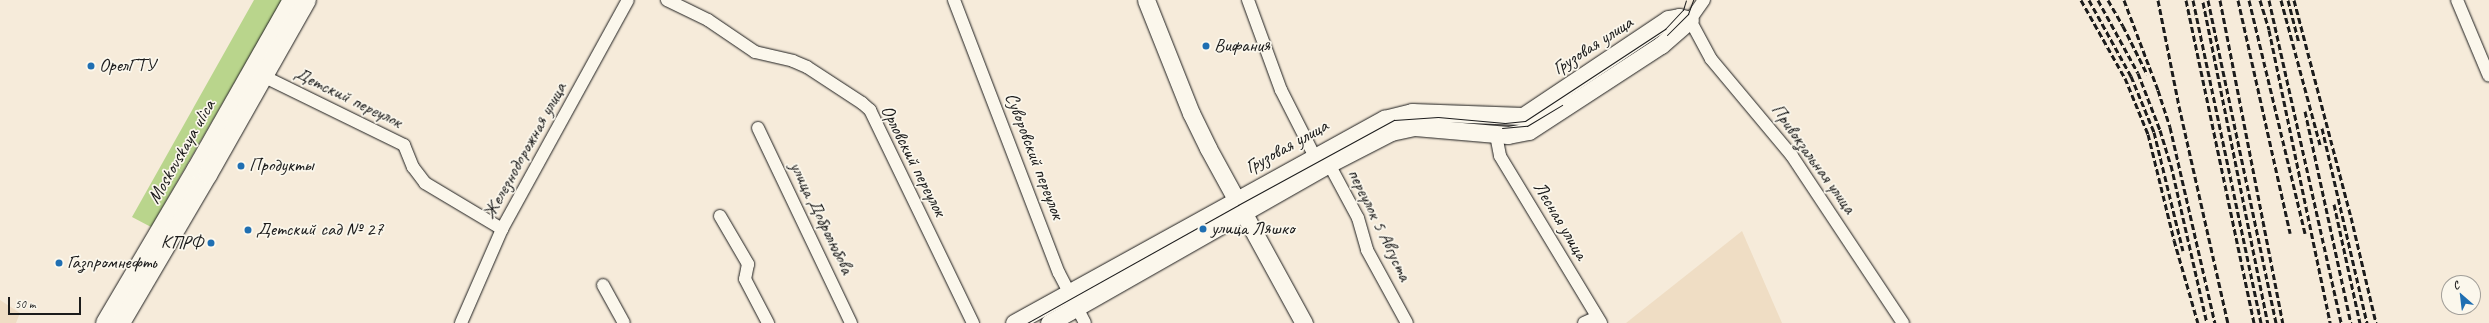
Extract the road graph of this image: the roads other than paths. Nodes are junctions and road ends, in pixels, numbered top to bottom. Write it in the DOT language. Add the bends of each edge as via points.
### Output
graph roads {
  1 [pos="292,0"];
  2 [pos="307,0"];
  3 [pos="628,0"];
  4 [pos="667,0"];
  5 [pos="954,0"];
  6 [pos="1146,0"];
  7 [pos="1248,0"];
  8 [pos="1704,0"];
  9 [pos="2457,0"];
  10 [pos="1690,20"];
  11 [pos="2489,76"];
  12 [pos="265,77"];
  13 [pos="758,128"];
  14 [pos="1496,135"];
  15 [pos="1314,155"];
  16 [pos="1329,164"];
  17 [pos="202,172"];
  18 [pos="1239,206"];
  19 [pos="720,216"];
  20 [pos="502,229"];
  21 [pos="603,285"];
  22 [pos="1068,292"];
  23 [pos="1076,308"];
  24 [pos="1598,320"];
  25 [pos="105,323"];
  26 [pos="121,323"];
  27 [pos="460,323"];
  28 [pos="624,323"];
  29 [pos="768,323"];
  30 [pos="851,323"];
  31 [pos="973,323"];
  32 [pos="1014,323"];
  33 [pos="1049,323"];
  34 [pos="1085,323"];
  35 [pos="1304,323"];
  36 [pos="1407,323"];
  37 [pos="1584,323"];
  38 [pos="1903,323"];
  1 -- 17 [label="main road, Moskovskaya ulica"];
  2 -- 12 [label="main road, Moskovskaya ulica"];
  3 -- 20 [label="street, Железнодорожная улица"];
  4 -- 31 [label="street, Орловский переулок" via="708,20 755,52 807,67 870,110"];
  5 -- 22 [label="street, Суворовский переулок"];
  6 -- 18 [label="street" via="1191,113"];
  7 -- 15 [label="street" via="1281,90"];
  8 -- 10 [label="street"];
  9 -- 11 [label="street"];
  10 -- 14 [label="street, Грузовая улица" via="1661,45 1539,126 1519,135"];
  10 -- 15 [label="street, Грузовая улица" via="1679,17 1668,19 1523,116 1435,111 1403,113 1374,123"];
  10 -- 38 [label="street, Привокзальная улица" via="1711,59 1792,156"];
  12 -- 17 [label="main road, Moskovskaya ulica"];
  12 -- 20 [label="street, Детский переулок" via="404,145 413,167 425,183"];
  13 -- 30 [label="street, улица Добролюбова"];
  14 -- 16 [label="street, Грузовая улица" via="1440,128 1400,129 1378,137"];
  14 -- 24 [label="street, Лесная улица" via="1500,156"];
  15 -- 18 [label="street, Грузовая улица"];
  16 -- 18 [label="street, Грузовая улица"];
  16 -- 36 [label="street, переулок 5 Августа" via="1358,218 1367,250"];
  17 -- 25 [label="main road, Moskovskaya ulica"];
  17 -- 26 [label="main road, Moskovskaya ulica"];
  18 -- 22 [label="street, Грузовая улица"];
  18 -- 23 [label="street, Грузовая улица"];
  18 -- 35 [label="street"];
  19 -- 29 [label="street" via="748,264 745,279"];
  20 -- 27 [label="street, Железнодорожная улица"];
  21 -- 28 [label="street"];
  22 -- 23 [label="street, Суворовский переулок"];
  22 -- 32 [label="street, Грузовая улица"];
  23 -- 33 [label="street, Грузовая улица"];
  23 -- 34 [label="street, Суворовский переулок"];
  24 -- 37 [label="street"];
}
